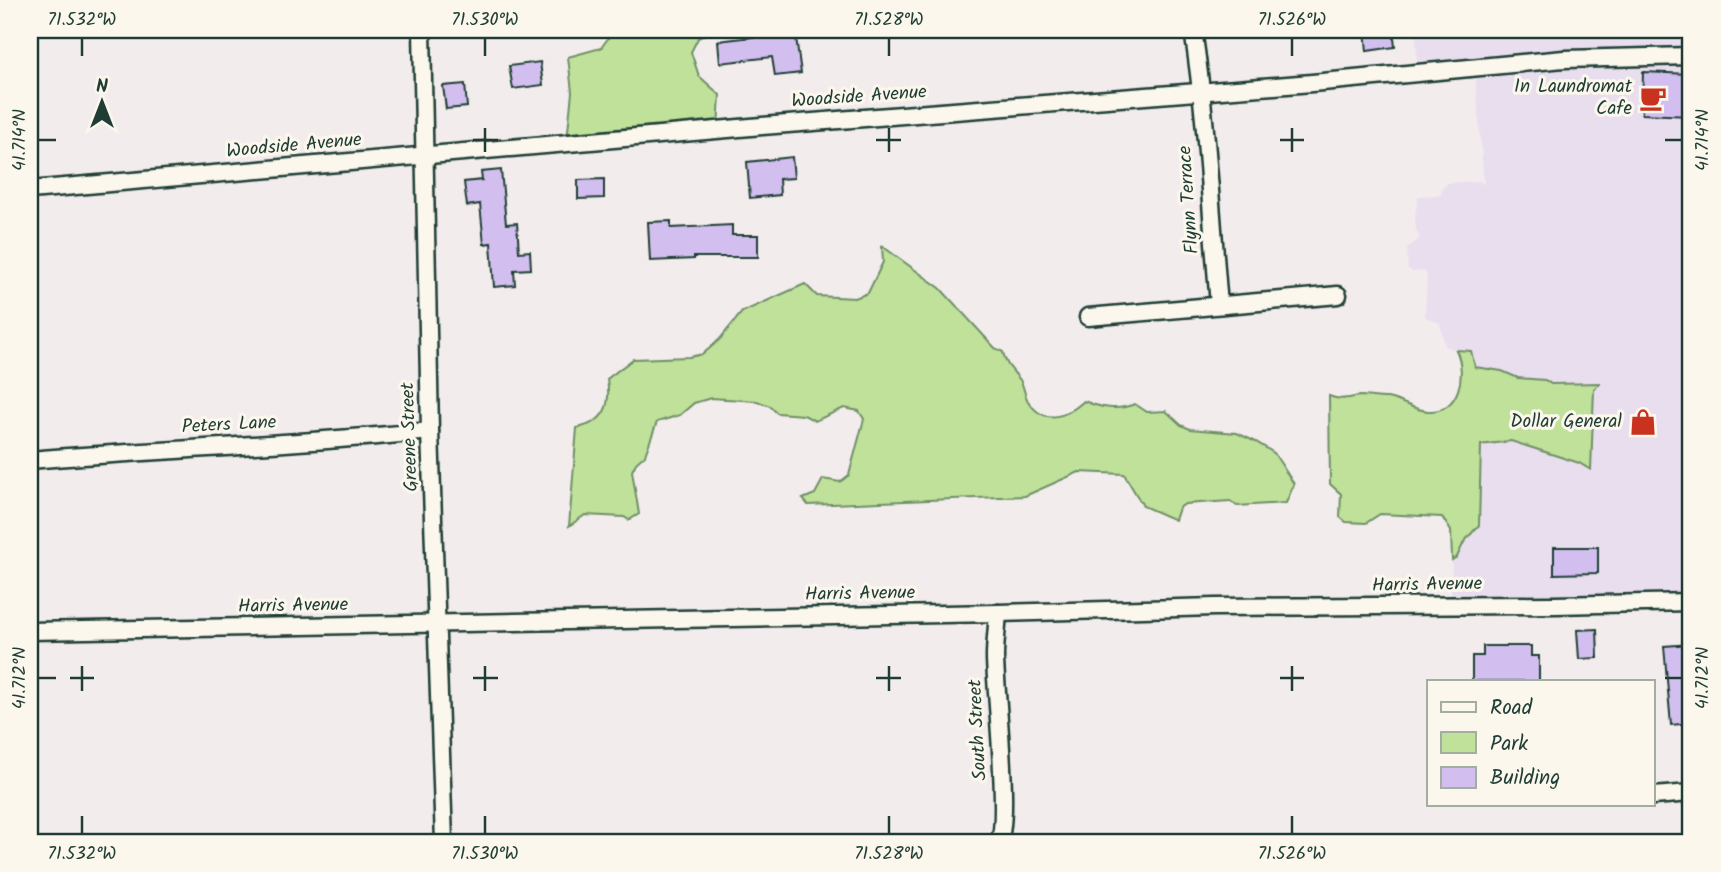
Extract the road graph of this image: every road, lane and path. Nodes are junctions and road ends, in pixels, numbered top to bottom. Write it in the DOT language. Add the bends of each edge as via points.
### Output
graph roads {
  1 [pos="422,30"];
  2 [pos="1193,30"];
  3 [pos="1691,56"];
  4 [pos="1203,91"];
  5 [pos="426,156"];
  6 [pos="30,190"];
  7 [pos="1338,295"];
  8 [pos="1219,305"];
  9 [pos="1088,317"];
  10 [pos="430,431"];
  11 [pos="30,460"];
  12 [pos="1691,602"];
  13 [pos="998,613"];
  14 [pos="436,624"];
  15 [pos="30,631"];
  16 [pos="1691,793"];
  17 [pos="1654,796"];
  18 [pos="444,842"];
  19 [pos="998,842"];
  1 -- 5 [label="street, Greene Street"];
  2 -- 4 [label="street, Flynn Terrace"];
  3 -- 4 [label="street, Woodside Avenue" via="1564,59"];
  4 -- 5 [label="street, Woodside Avenue"];
  4 -- 8 [label="street, Flynn Terrace"];
  5 -- 6 [label="street, Woodside Avenue"];
  5 -- 10 [label="street, Greene Street"];
  7 -- 8 [label="street"];
  8 -- 9 [label="street"];
  10 -- 11 [label="street, Peters Lane"];
  10 -- 14 [label="street, Greene Street"];
  12 -- 13 [label="street, Harris Avenue"];
  13 -- 14 [label="street, Harris Avenue"];
  13 -- 19 [label="street, South Street" via="995,658 1003,808 1003,836"];
  14 -- 15 [label="street, Harris Avenue"];
  14 -- 18 [label="street, Greene Street"];
  16 -- 17 [label="street"];
}
